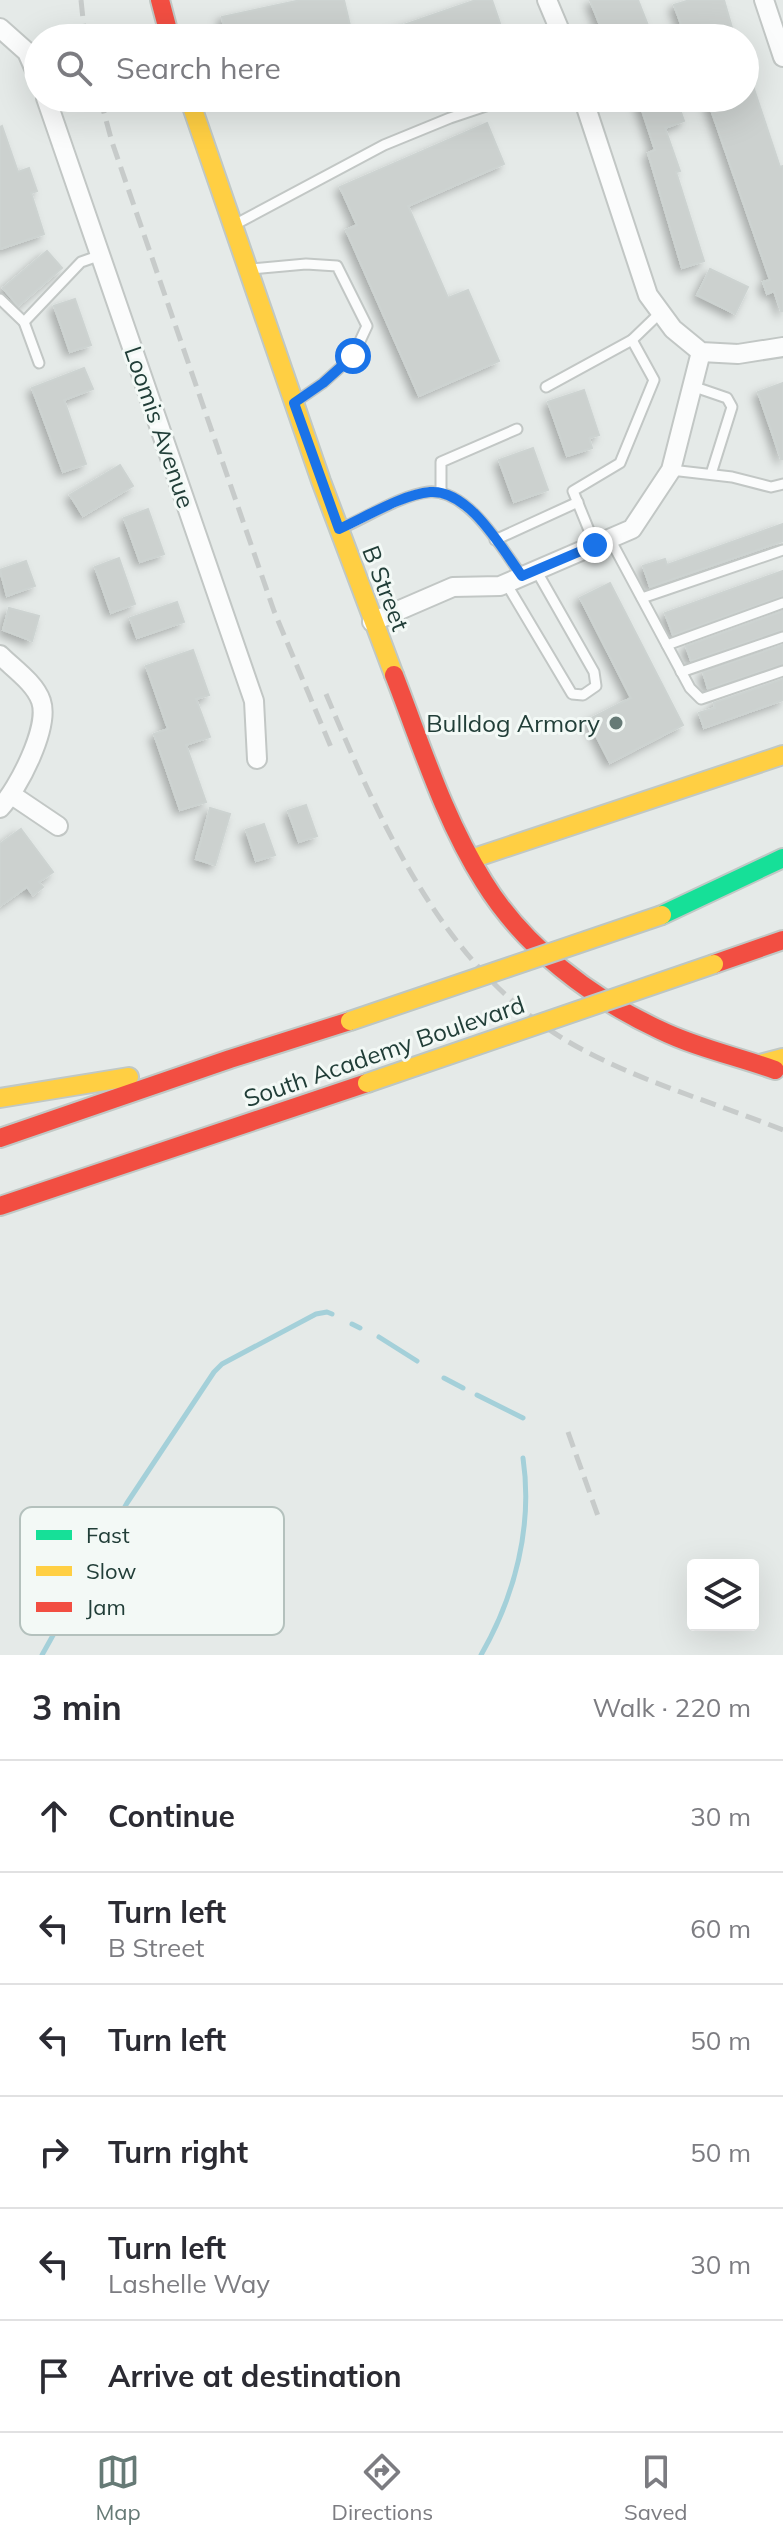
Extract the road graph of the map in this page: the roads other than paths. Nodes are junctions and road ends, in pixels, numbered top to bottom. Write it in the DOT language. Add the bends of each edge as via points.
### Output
graph roads {
  1 [pos="160,0"];
  2 [pos="547,0"];
  3 [pos="764,0"];
  4 [pos="166,24"];
  5 [pos="557,24"];
  6 [pos="0,28"];
  7 [pos="24,49"];
  8 [pos="783,57"];
  9 [pos="51,112"];
  10 [pos="194,112"];
  11 [pos="468,112"];
  12 [pos="588,112"];
  13 [pos="233,225"];
  14 [pos="101,255"];
  15 [pos="248,270"];
  16 [pos="0,299"];
  17 [pos="661,312"];
  18 [pos="24,322"];
  19 [pos="632,340"];
  20 [pos="783,347"];
  21 [pos="701,352"];
  22 [pos="39,363"];
  23 [pos="692,386"];
  24 [pos="546,387"];
  25 [pos="294,403"];
  26 [pos="517,429"];
  27 [pos="671,470"];
  28 [pos="711,474"];
  29 [pos="783,484"];
  30 [pos="441,493"];
  31 [pos="578,502"];
  32 [pos="339,529"];
  33 [pos="495,540"];
  34 [pos="602,542"];
  35 [pos="783,550"];
  36 [pos="521,577"];
  37 [pos="642,598"];
  38 [pos="783,603"];
  39 [pos="372,622"];
  40 [pos="783,637"];
  41 [pos="667,645"];
  42 [pos="0,655"];
  43 [pos="783,671"];
  44 [pos="681,672"];
  45 [pos="783,755"];
  46 [pos="257,759"];
  47 [pos="6,802"];
  48 [pos="58,826"];
  49 [pos="783,858"];
  50 [pos="471,859"];
  51 [pos="783,874"];
  52 [pos="662,915"];
  53 [pos="783,940"];
  54 [pos="783,1058"];
  55 [pos="230,1059"];
  56 [pos="760,1064"];
  57 [pos="783,1072"];
  58 [pos="0,1098"];
  59 [pos="0,1138"];
  60 [pos="174,1147"];
  61 [pos="0,1206"];
  62 [pos="27,1216"];
  1 -- 4 [label="main road"];
  2 -- 5 [label="street"];
  3 -- 8 [label="street"];
  6 -- 7 [label="street"];
  9 -- 14 [label="street, Loomis Avenue"];
  10 -- 13 [label="main road, B Street"];
  11 -- 13 [label="lane" via="384,145"];
  12 -- 17 [label="street" via="648,295"];
  13 -- 15 [label="main road, B Street"];
  14 -- 18 [label="lane" via="81,262"];
  14 -- 46 [label="street, Loomis Avenue" via="254,701"];
  15 -- 25 [label="main road, B Street"];
  15 -- 25 [label="lane" via="337,266 367,326 353,356"];
  16 -- 18 [label="lane"];
  17 -- 19 [label="lane"];
  17 -- 21 [label="street"];
  18 -- 22 [label="lane"];
  19 -- 24 [label="lane"];
  19 -- 31 [label="lane" via="654,380 620,463 573,491"];
  20 -- 21 [label="street" via="738,354"];
  21 -- 23 [label="street"];
  23 -- 27 [label="street"];
  23 -- 28 [label="lane" via="727,398 732,407"];
  25 -- 32 [label="main road, B Street"];
  26 -- 30 [label="lane" via="441,462"];
  27 -- 28 [label="lane"];
  27 -- 34 [label="street" via="632,529"];
  28 -- 29 [label="lane" via="771,487"];
  30 -- 32 [label="lane" via="417,495"];
  30 -- 33 [label="lane" via="471,510"];
  31 -- 33 [label="lane"];
  31 -- 34 [label="lane"];
  32 -- 39 [label="main road, B Street"];
  33 -- 36 [label="lane"];
  34 -- 36 [label="street"];
  34 -- 37 [label="lane"];
  35 -- 37 [label="lane"];
  36 -- 36 [label="lane" via="572,694 583,695 596,686 594,672"];
  36 -- 39 [label="street" via="453,587"];
  37 -- 41 [label="lane"];
  38 -- 41 [label="lane"];
  39 -- 50 [label="main road, B Street"];
  40 -- 44 [label="lane"];
  41 -- 44 [label="lane"];
  42 -- 47 [label="street" via="42,703 42,724"];
  43 -- 44 [label="lane" via="701,699"];
  45 -- 50 [label="main road"];
  47 -- 48 [label="street"];
  49 -- 52 [label="main road"];
  50 -- 56 [label="main road, B Street" via="521,931 598,997 710,1050"];
  51 -- 52 [label="main road, South Academy Boulevard"];
  52 -- 55 [label="main road, South Academy Boulevard, bridge"];
  53 -- 60 [label="main road, South Academy Boulevard, bridge"];
  54 -- 56 [label="main road"];
  55 -- 58 [label="main road"];
  55 -- 59 [label="main road, South Academy Boulevard"];
  56 -- 57 [label="main road, B Street"];
  60 -- 61 [label="main road, South Academy Boulevard"];
  60 -- 62 [label="main road"];
}
